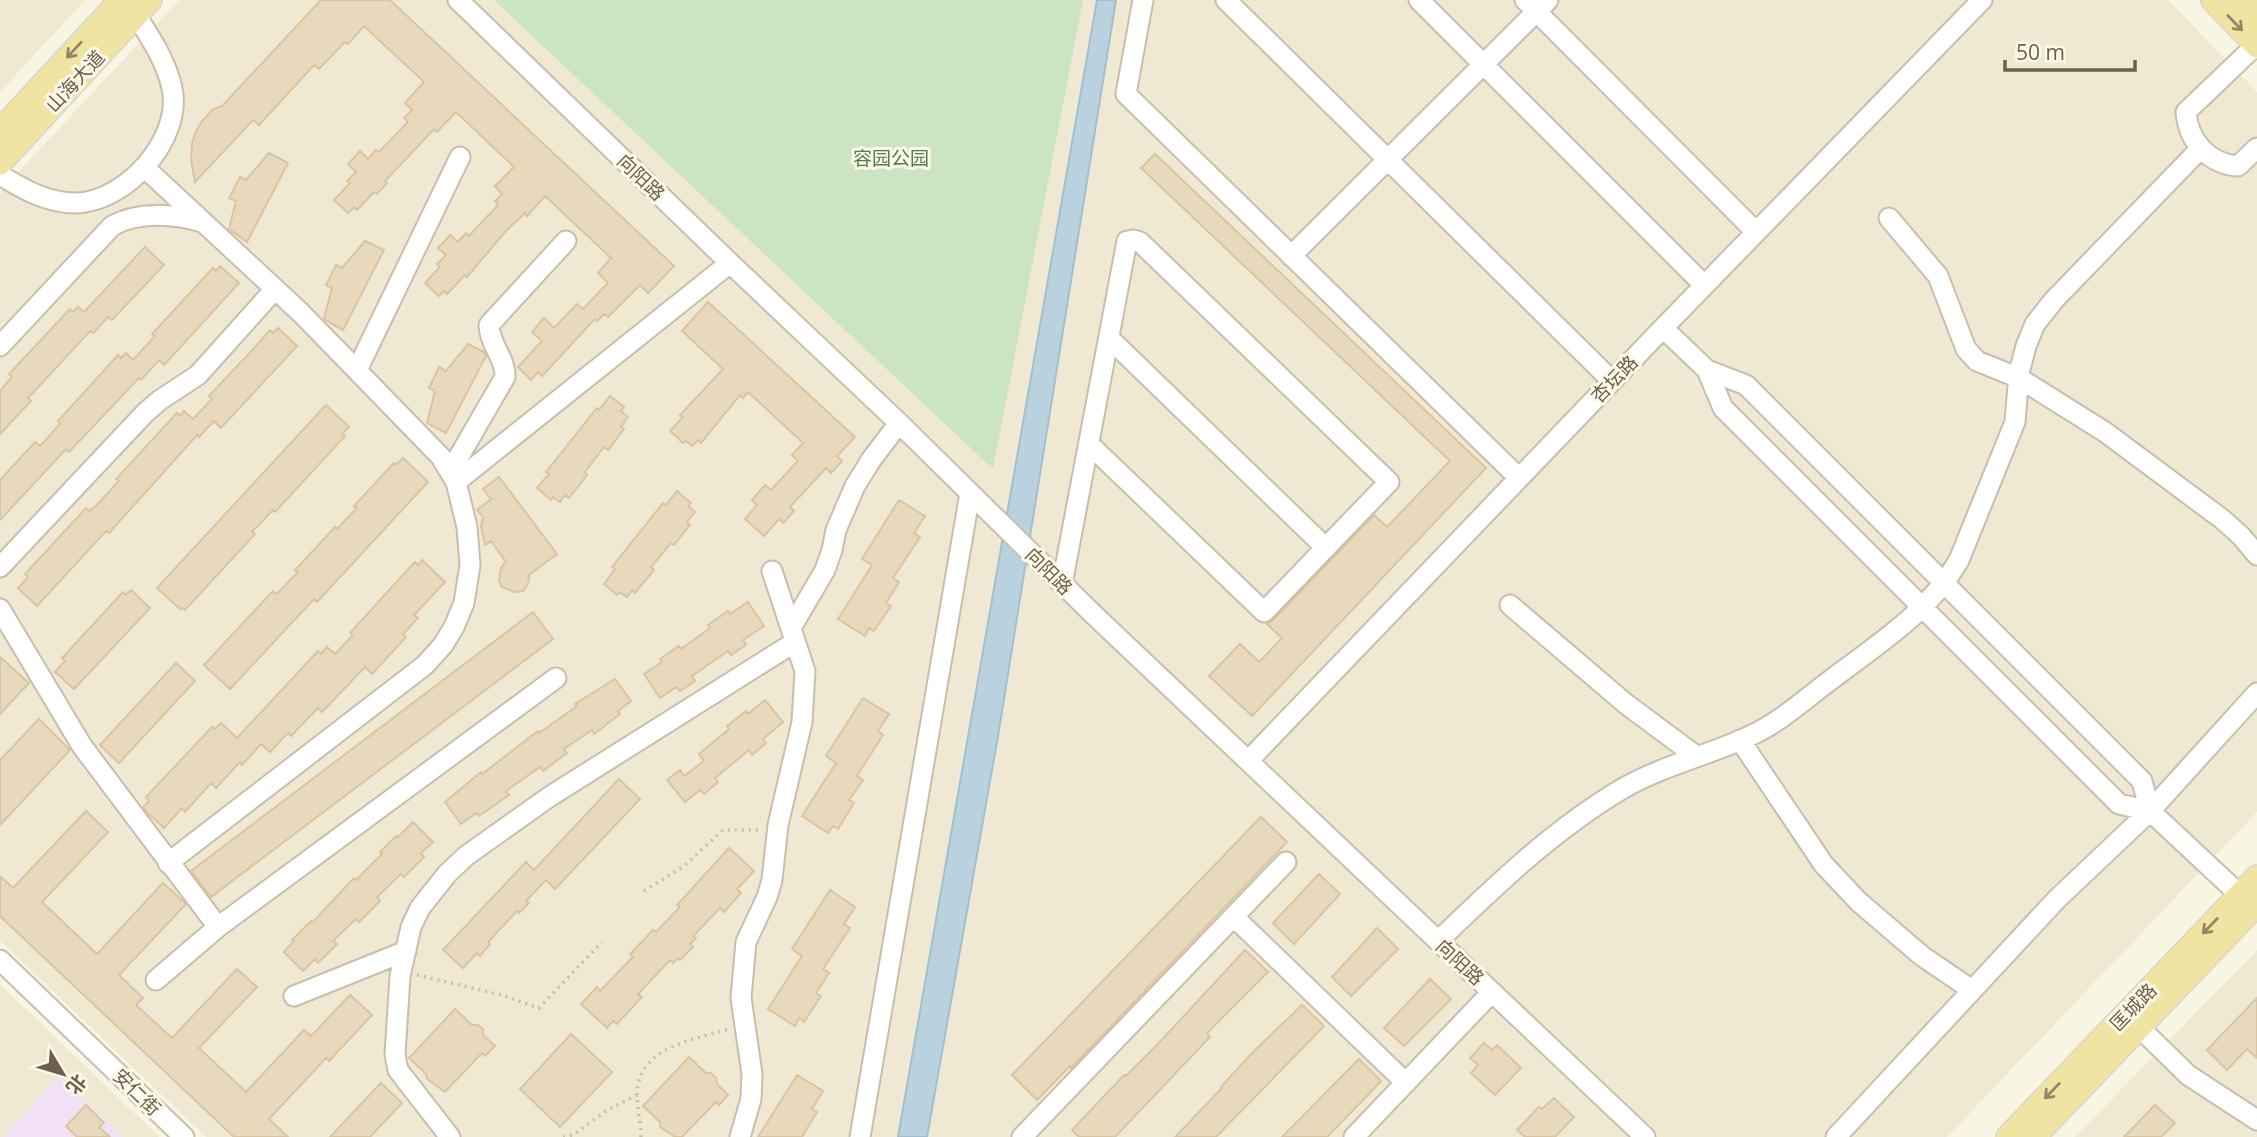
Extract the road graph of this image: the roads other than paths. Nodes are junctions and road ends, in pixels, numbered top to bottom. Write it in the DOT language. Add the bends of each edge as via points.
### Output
graph roads {
  1 [pos="458,0"];
  2 [pos="1143,0"];
  3 [pos="1226,0"];
  4 [pos="1419,0"];
  5 [pos="1983,0"];
  6 [pos="2213,0"];
  7 [pos="2240,0"];
  8 [pos="1536,4"];
  9 [pos="136,5"];
  10 [pos="2257,17"];
  11 [pos="2257,46"];
  12 [pos="1483,64"];
  13 [pos="0,131"];
  14 [pos="2201,148"];
  15 [pos="2257,148"];
  16 [pos="460,158"];
  17 [pos="1388,160"];
  18 [pos="0,163"];
  19 [pos="145,168"];
  20 [pos="0,175"];
  21 [pos="1889,218"];
  22 [pos="203,222"];
  23 [pos="1756,232"];
  24 [pos="566,241"];
  25 [pos="1291,256"];
  26 [pos="730,263"];
  27 [pos="1704,285"];
  28 [pos="275,289"];
  29 [pos="1663,328"];
  30 [pos="1109,338"];
  31 [pos="0,346"];
  32 [pos="357,370"];
  33 [pos="1707,370"];
  34 [pos="2019,378"];
  35 [pos="1612,381"];
  36 [pos="899,423"];
  37 [pos="1089,444"];
  38 [pos="453,477"];
  39 [pos="1519,478"];
  40 [pos="970,493"];
  41 [pos="1326,548"];
  42 [pos="2257,555"];
  43 [pos="0,567"];
  44 [pos="772,571"];
  45 [pos="1062,584"];
  46 [pos="1945,584"];
  47 [pos="1510,605"];
  48 [pos="1923,608"];
  49 [pos="0,609"];
  50 [pos="793,635"];
  51 [pos="556,678"];
  52 [pos="2257,693"];
  53 [pos="1740,740"];
  54 [pos="1696,756"];
  55 [pos="1248,761"];
  56 [pos="2150,811"];
  57 [pos="1286,862"];
  58 [pos="168,863"];
  59 [pos="2257,877"];
  60 [pos="2248,900"];
  61 [pos="1234,917"];
  62 [pos="218,927"];
  63 [pos="1438,941"];
  64 [pos="406,951"];
  65 [pos="0,960"];
  66 [pos="156,980"];
  67 [pos="1972,990"];
  68 [pos="1492,992"];
  69 [pos="294,996"];
  70 [pos="2139,1027"];
  71 [pos="1406,1083"];
  72 [pos="2257,1120"];
  73 [pos="2257,1130"];
  74 [pos="184,1137"];
  75 [pos="450,1137"];
  76 [pos="740,1137"];
  77 [pos="860,1137"];
  78 [pos="1022,1137"];
  79 [pos="1354,1137"];
  80 [pos="1645,1137"];
  81 [pos="1836,1137"];
  82 [pos="2008,1137"];
  83 [pos="2034,1137"];
  84 [pos="2250,1137"];
  1 -- 26 [label="street, 向阳路"];
  2 -- 25 [label="street" via="1126,94"];
  3 -- 17 [label="street"];
  4 -- 12 [label="street"];
  5 -- 23 [label="street, 杏坛路"];
  6 -- 11 [label="main road, one-way"];
  7 -- 10 [label="main road"];
  8 -- 12 [label="street"];
  8 -- 23 [label="street"];
  9 -- 13 [label="main road, 山海大道, one-way"];
  9 -- 18 [label="main road, 山海大道"];
  9 -- 19 [label="street" via="172,88 166,135"];
  11 -- 14 [label="street" via="2186,112 2187,127"];
  12 -- 17 [label="street"];
  12 -- 27 [label="street"];
  14 -- 15 [label="street" via="2223,165 2238,166"];
  14 -- 34 [label="street" via="2041,316 2026,346"];
  16 -- 32 [label="street"];
  17 -- 25 [label="street"];
  17 -- 35 [label="street"];
  19 -- 20 [label="street" via="100,197 77,203 26,191"];
  19 -- 22 [label="street"];
  21 -- 34 [label="street" via="1938,276 1966,349 1977,360"];
  22 -- 28 [label="street"];
  22 -- 31 [label="street" via="182,216 139,217 112,226"];
  23 -- 27 [label="street, 杏坛路"];
  24 -- 38 [label="street" via="489,325 489,335 506,367 505,377"];
  25 -- 39 [label="street"];
  26 -- 36 [label="street, 向阳路"];
  26 -- 38 [label="street"];
  27 -- 29 [label="street, 杏坛路"];
  28 -- 32 [label="street"];
  28 -- 43 [label="street" via="198,375 145,413"];
  29 -- 33 [label="street"];
  29 -- 35 [label="street, 杏坛路"];
  30 -- 37 [label="street"];
  30 -- 41 [label="street"];
  30 -- 41 [label="street" via="1127,242 1133,240 1389,482"];
  32 -- 38 [label="street" via="441,457"];
  33 -- 46 [label="street" via="1746,386"];
  33 -- 48 [label="street" via="1723,408"];
  34 -- 42 [label="street" via="2105,432 2200,501"];
  34 -- 46 [label="street" via="2015,422"];
  35 -- 39 [label="street, 杏坛路"];
  36 -- 40 [label="street, 向阳路"];
  36 -- 50 [label="street" via="855,486 825,570"];
  37 -- 41 [label="street" via="1264,612"];
  37 -- 45 [label="street"];
  38 -- 58 [label="street" via="467,527 470,565 464,603 443,645 425,665"];
  39 -- 55 [label="street, 杏坛路"];
  40 -- 45 [label="street, 向阳路"];
  40 -- 77 [label="street"];
  44 -- 50 [label="street"];
  45 -- 55 [label="street, 向阳路"];
  46 -- 48 [label="street"];
  46 -- 56 [label="street" via="2142,781"];
  47 -- 54 [label="street" via="1626,704"];
  48 -- 53 [label="street" via="1768,727"];
  48 -- 56 [label="street" via="2119,804"];
  49 -- 58 [label="street" via="82,746"];
  50 -- 64 [label="street" via="466,856 421,908"];
  50 -- 76 [label="street" via="805,671 802,722 777,832 772,880 746,942 741,998 752,1074 751,1099"];
  51 -- 62 [label="street"];
  52 -- 56 [label="street"];
  53 -- 54 [label="street"];
  53 -- 67 [label="street" via="1824,865 1922,956"];
  54 -- 63 [label="street" via="1626,787 1590,809 1493,888"];
  55 -- 63 [label="street, 向阳路"];
  56 -- 60 [label="street"];
  56 -- 67 [label="street" via="2057,899"];
  57 -- 61 [label="street"];
  58 -- 62 [label="street"];
  59 -- 60 [label="main road, 匡城路"];
  60 -- 70 [label="main road, 匡城路"];
  60 -- 82 [label="main road, 匡城路, one-way"];
  61 -- 71 [label="street"];
  61 -- 78 [label="street"];
  62 -- 66 [label="street"];
  63 -- 68 [label="street, 向阳路"];
  64 -- 69 [label="street"];
  64 -- 75 [label="street" via="395,1055 398,1070"];
  65 -- 74 [label="street, 安仁街"];
  67 -- 81 [label="street"];
  68 -- 71 [label="street"];
  68 -- 80 [label="street, 向阳路"];
  70 -- 72 [label="street" via="2188,1075"];
  70 -- 83 [label="main road, 匡城路"];
  71 -- 79 [label="street"];
  73 -- 84 [label="street"];
}
